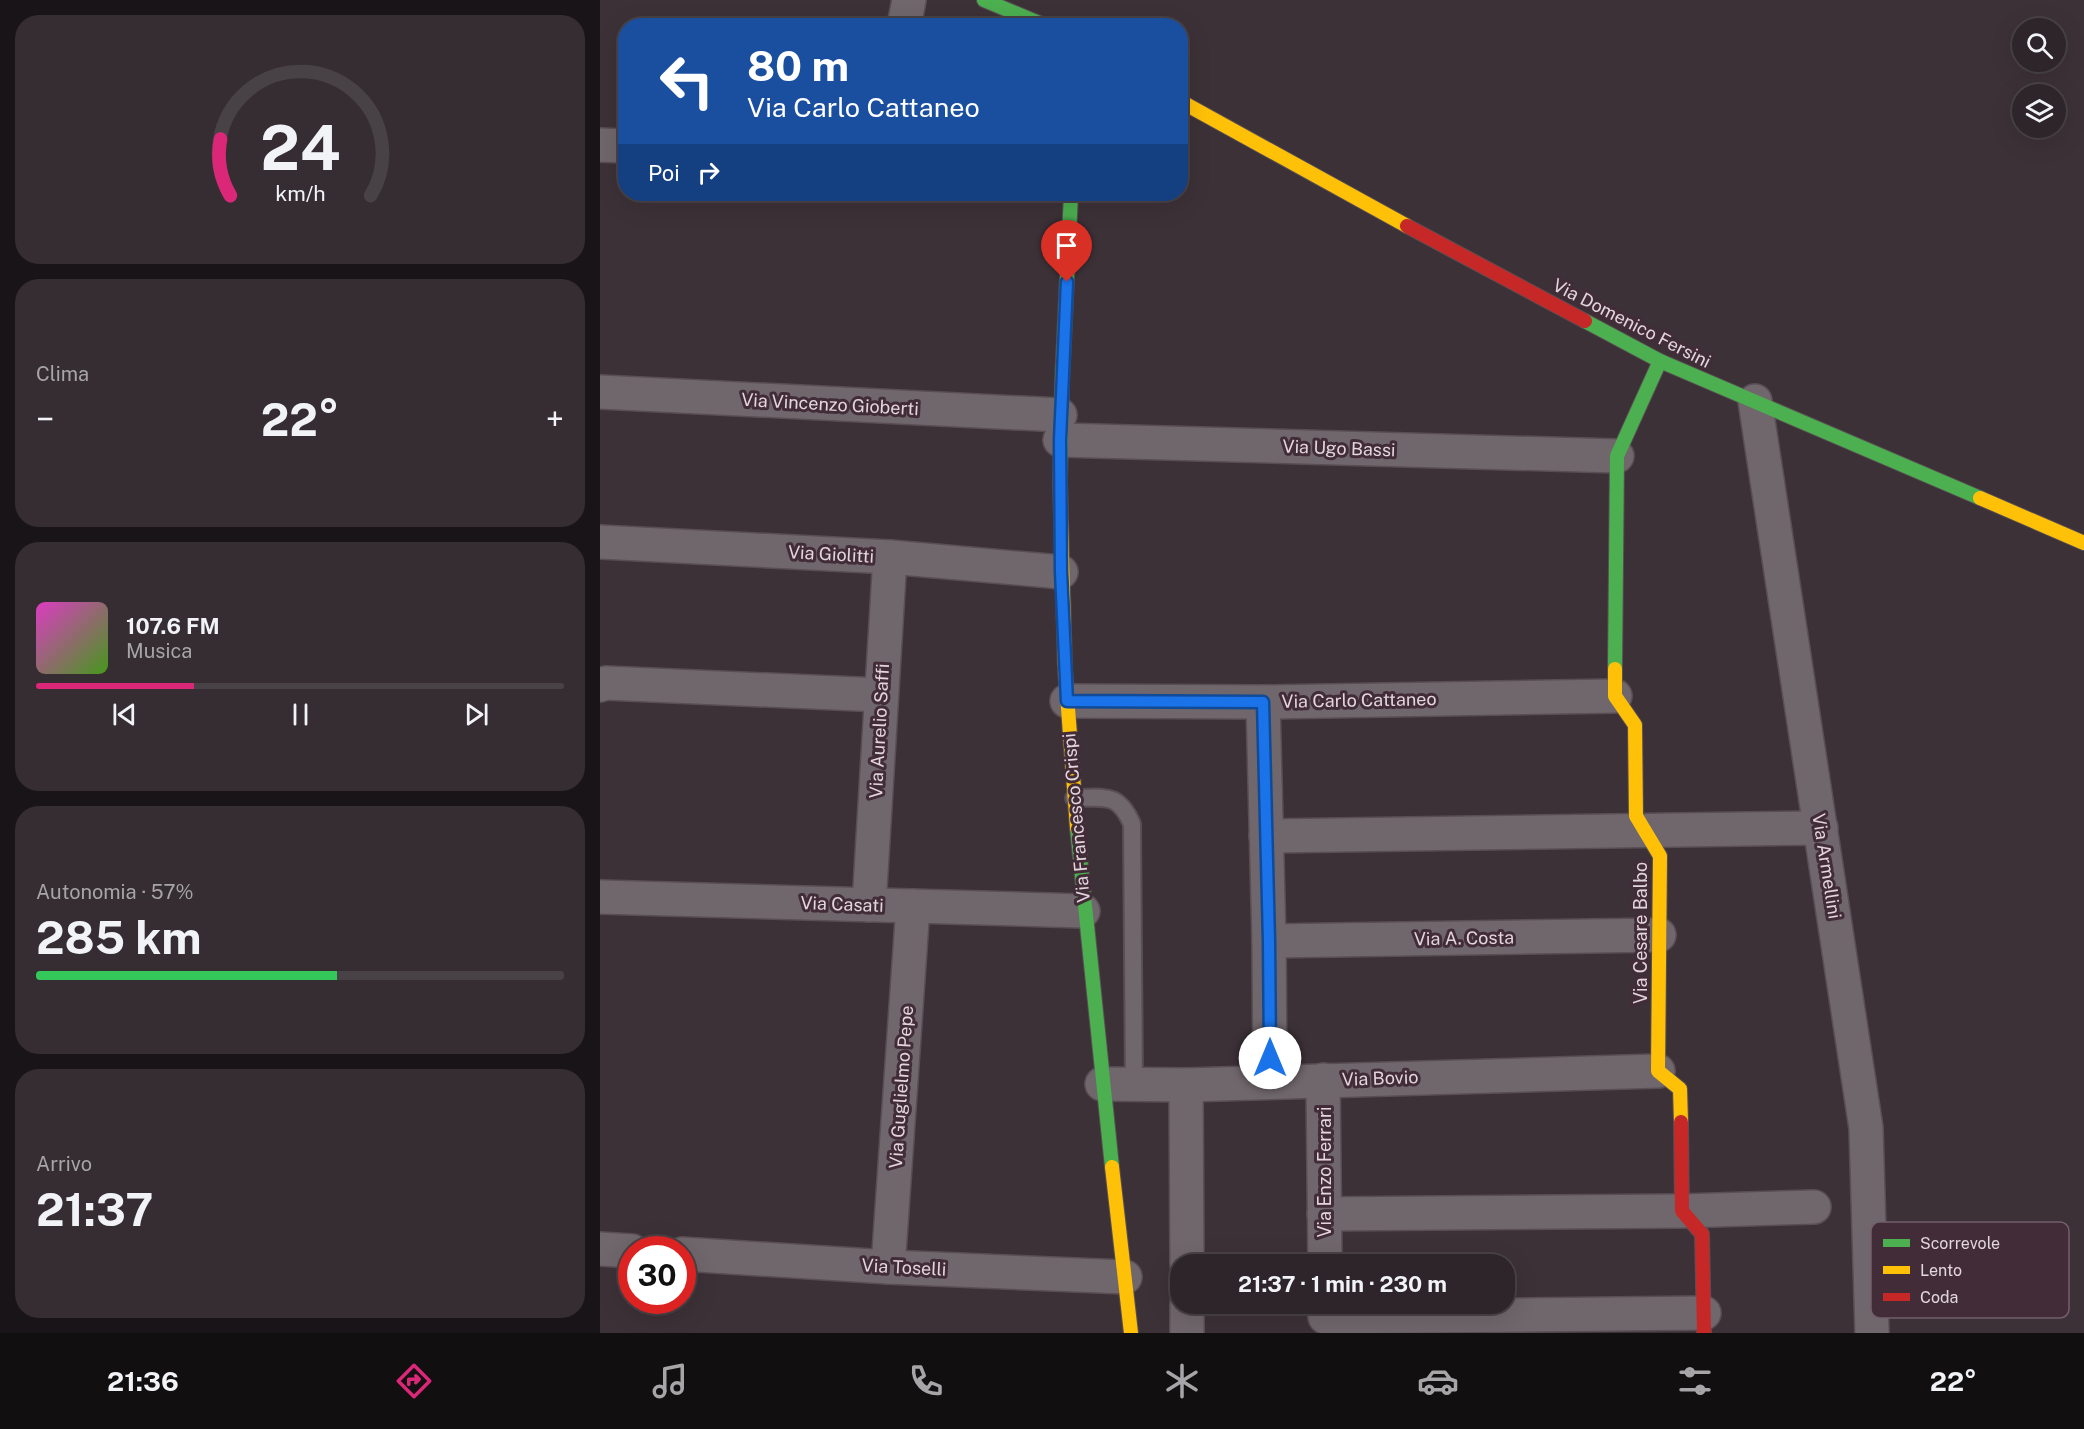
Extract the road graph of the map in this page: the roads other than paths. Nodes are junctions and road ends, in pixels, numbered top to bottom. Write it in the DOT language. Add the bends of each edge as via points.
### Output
graph roads {
  1 [pos="909,0"];
  2 [pos="984,0"];
  3 [pos="906,18"];
  4 [pos="1027,18"];
  5 [pos="1188,104"];
  6 [pos="600,145"];
  7 [pos="618,146"];
  8 [pos="1071,201"];
  9 [pos="1660,361"];
  10 [pos="600,392"];
  11 [pos="1755,401"];
  12 [pos="1060,428"];
  13 [pos="1617,456"];
  14 [pos="600,542"];
  15 [pos="2084,543"];
  16 [pos="890,557"];
  17 [pos="1061,572"];
  18 [pos="600,685"];
  19 [pos="881,695"];
  20 [pos="1615,696"];
  21 [pos="1067,701"];
  22 [pos="1263,702"];
  23 [pos="1074,798"];
  24 [pos="1821,828"];
  25 [pos="1645,831"];
  26 [pos="1266,836"];
  27 [pos="600,897"];
  28 [pos="869,905"];
  29 [pos="913,906"];
  30 [pos="1083,911"];
  31 [pos="1659,935"];
  32 [pos="1269,941"];
  33 [pos="1658,1071"];
  34 [pos="1323,1080"];
  35 [pos="1270,1082"];
  36 [pos="1102,1083"];
  37 [pos="1134,1084"];
  38 [pos="1186,1085"];
  39 [pos="1814,1207"];
  40 [pos="1683,1211"];
  41 [pos="1324,1214"];
  42 [pos="600,1248"];
  43 [pos="618,1250"];
  44 [pos="1187,1254"];
  45 [pos="1325,1254"];
  46 [pos="696,1255"];
  47 [pos="888,1267"];
  48 [pos="1125,1277"];
  49 [pos="1871,1299"];
  50 [pos="1187,1314"];
  51 [pos="1325,1318"];
  52 [pos="1872,1318"];
  53 [pos="1704,1323"];
  54 [pos="1131,1333"];
  55 [pos="1187,1333"];
  56 [pos="1872,1333"];
  1 -- 3 [label="street"];
  2 -- 4 [label="street"];
  5 -- 9 [label="street, Via Domenico Fersini"];
  6 -- 7 [label="street"];
  8 -- 12 [label="street, Via Francesco Crispi"];
  9 -- 11 [label="street, Via Domenico Fersini"];
  9 -- 13 [label="street"];
  10 -- 12 [label="street, Via Vincenzo Gioberti"];
  11 -- 15 [label="street, Via Domenico Fersini"];
  11 -- 24 [label="street, Via Armellini"];
  12 -- 13 [label="street, Via Ugo Bassi"];
  12 -- 17 [label="street, Via Francesco Crispi"];
  13 -- 20 [label="street"];
  14 -- 16 [label="street, Via Giolitti"];
  16 -- 17 [label="street, Via Giolitti"];
  16 -- 19 [label="street, Via Aurelio Saffi"];
  17 -- 21 [label="street, Via Francesco Crispi"];
  18 -- 19 [label="street"];
  19 -- 28 [label="street, Via Aurelio Saffi"];
  20 -- 22 [label="street, Via Carlo Cattaneo"];
  20 -- 25 [label="street, Via Cesare Balbo" via="1635,725 1636,816"];
  21 -- 22 [label="street, Via Carlo Cattaneo"];
  21 -- 23 [label="street, Via Francesco Crispi"];
  22 -- 26 [label="street"];
  23 -- 30 [label="street, Via Francesco Crispi"];
  23 -- 37 [label="lane" via="1112,798 1126,810 1132,824"];
  24 -- 25 [label="street"];
  24 -- 49 [label="street, Via Armellini" via="1866,1128"];
  25 -- 26 [label="street"];
  25 -- 31 [label="street, Via Cesare Balbo" via="1660,856"];
  26 -- 32 [label="street"];
  27 -- 28 [label="street, Via Casati"];
  28 -- 29 [label="street, Via Casati"];
  29 -- 30 [label="street, Via Casati"];
  29 -- 47 [label="street, Via Guglielmo Pepe"];
  30 -- 36 [label="street, Via Francesco Crispi"];
  31 -- 32 [label="street, Via A. Costa"];
  31 -- 33 [label="street, Via Cesare Balbo"];
  32 -- 35 [label="street"];
  33 -- 34 [label="street, Via Bovio"];
  33 -- 40 [label="street" via="1680,1089"];
  34 -- 35 [label="street, Via Bovio"];
  34 -- 41 [label="street, Via Enzo Ferrari"];
  35 -- 38 [label="street, Via Bovio"];
  36 -- 37 [label="street, Via Bovio"];
  36 -- 48 [label="street, Via Francesco Crispi"];
  37 -- 38 [label="street, Via Bovio"];
  38 -- 44 [label="street"];
  39 -- 40 [label="street"];
  40 -- 41 [label="street"];
  40 -- 53 [label="street" via="1702,1234"];
  41 -- 45 [label="street, Via Enzo Ferrari"];
  42 -- 43 [label="street"];
  46 -- 47 [label="street, Via Toselli"];
  47 -- 48 [label="street, Via Toselli"];
  48 -- 54 [label="street, Via Francesco Crispi"];
  50 -- 55 [label="street"];
  51 -- 53 [label="street"];
  52 -- 56 [label="street, Via Armellini"];
}
